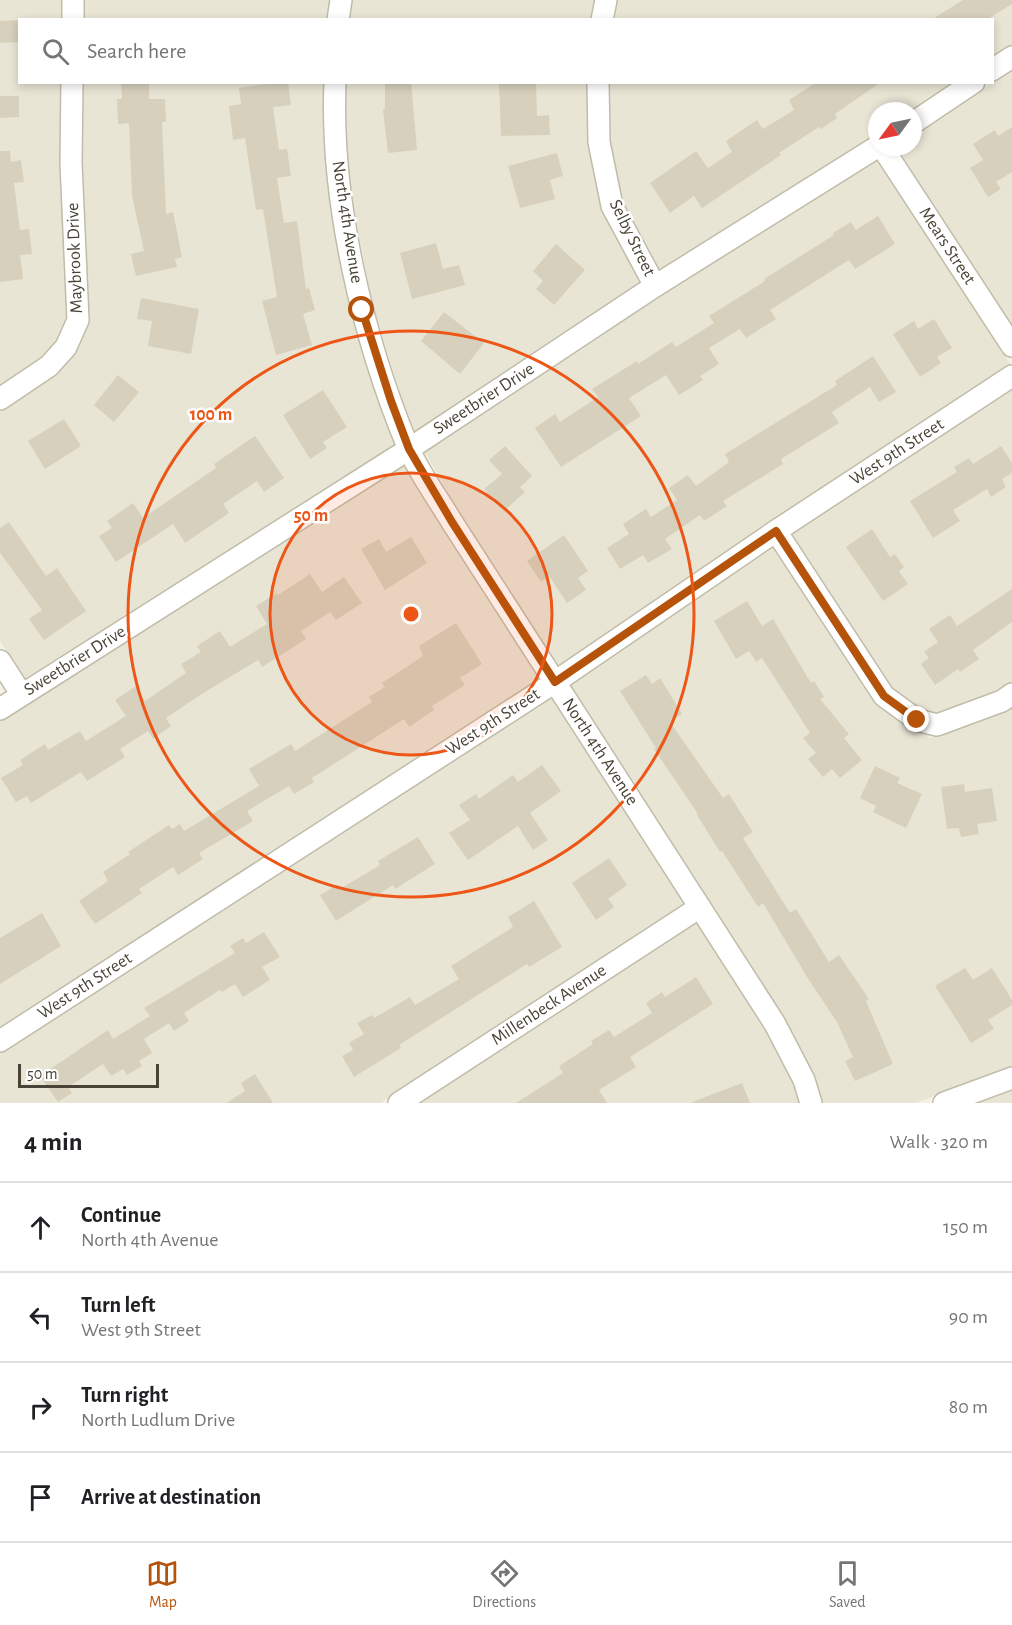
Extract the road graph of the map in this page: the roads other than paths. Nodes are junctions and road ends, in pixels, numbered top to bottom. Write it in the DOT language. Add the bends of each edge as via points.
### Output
graph roads {
  1 [pos="73,0"];
  2 [pos="341,0"];
  3 [pos="606,0"];
  4 [pos="72,18"];
  5 [pos="338,18"];
  6 [pos="602,18"];
  7 [pos="1012,57"];
  8 [pos="994,69"];
  9 [pos="72,84"];
  10 [pos="335,84"];
  11 [pos="598,84"];
  12 [pos="971,84"];
  13 [pos="922,117"];
  14 [pos="868,153"];
  15 [pos="888,156"];
  16 [pos="656,286"];
  17 [pos="1012,346"];
  18 [pos="1012,376"];
  19 [pos="0,399"];
  20 [pos="409,449"];
  21 [pos="776,531"];
  22 [pos="0,661"];
  23 [pos="555,682"];
  24 [pos="1012,694"];
  25 [pos="22,695"];
  26 [pos="0,709"];
  27 [pos="700,907"];
  28 [pos="0,1041"];
  29 [pos="1012,1078"];
  30 [pos="399,1103"];
  31 [pos="811,1103"];
  32 [pos="944,1103"];
  1 -- 4 [label="street"];
  2 -- 5 [label="street"];
  3 -- 6 [label="street"];
  7 -- 8 [label="street"];
  9 -- 19 [label="street, Maybrook Drive" via="78,320 66,347 49,366"];
  10 -- 20 [label="street, North 4th Avenue" via="333,118 340,197 362,310"];
  11 -- 16 [label="street, Selby Street" via="599,142 612,206"];
  12 -- 13 [label="street"];
  14 -- 16 [label="street, Sweetbrier Drive"];
  15 -- 17 [label="street, Mears Street"];
  16 -- 20 [label="street, Sweetbrier Drive"];
  18 -- 21 [label="street, West 9th Street"];
  20 -- 23 [label="street, North 4th Avenue"];
  20 -- 25 [label="street, Sweetbrier Drive"];
  21 -- 23 [label="street, West 9th Street"];
  21 -- 24 [label="street" via="884,696 917,720 937,725"];
  22 -- 25 [label="street"];
  23 -- 27 [label="street, North 4th Avenue"];
  23 -- 28 [label="street, West 9th Street"];
  25 -- 26 [label="street, Sweetbrier Drive"];
  27 -- 30 [label="street, Millenbeck Avenue"];
  27 -- 31 [label="street, North 4th Avenue" via="775,1024 804,1080"];
  29 -- 32 [label="street"];
}
